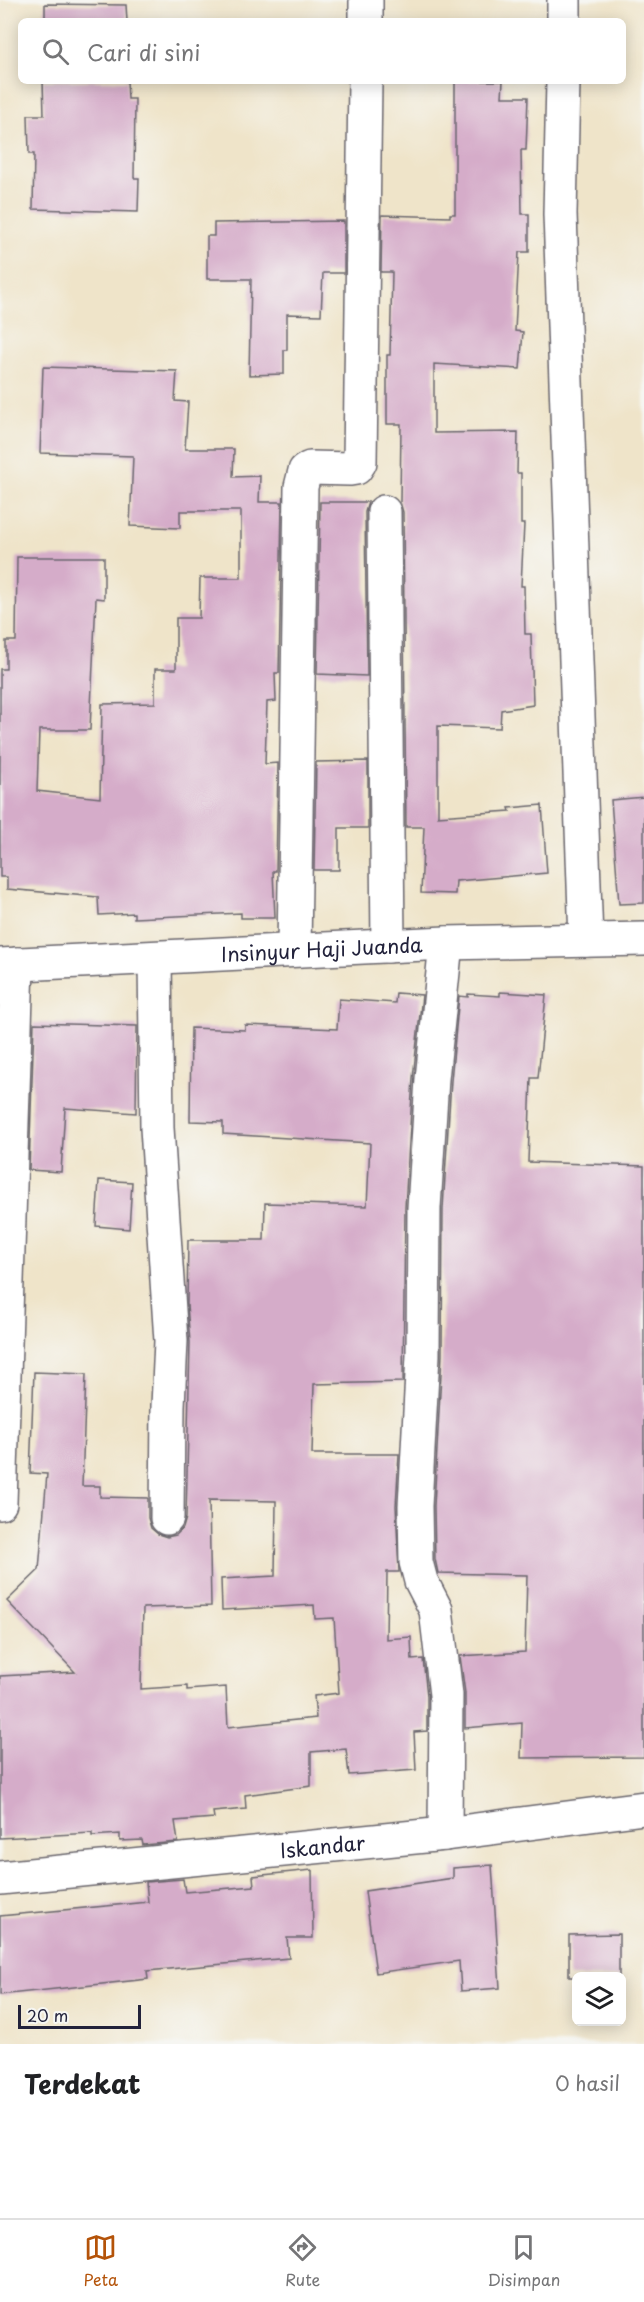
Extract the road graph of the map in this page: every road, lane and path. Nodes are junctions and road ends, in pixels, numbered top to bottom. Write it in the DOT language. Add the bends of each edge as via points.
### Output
graph roads {
  1 [pos="366,0"];
  2 [pos="564,0"];
  3 [pos="366,18"];
  4 [pos="564,18"];
  5 [pos="365,84"];
  6 [pos="563,84"];
  7 [pos="384,513"];
  8 [pos="644,939"];
  9 [pos="586,940"];
  10 [pos="446,943"];
  11 [pos="388,946"];
  12 [pos="294,949"];
  13 [pos="155,958"];
  14 [pos="9,964"];
  15 [pos="0,1503"];
  16 [pos="167,1518"];
  17 [pos="644,1808"];
  18 [pos="445,1834"];
  19 [pos="0,1878"];
  1 -- 3 [label="street"];
  2 -- 4 [label="street"];
  5 -- 12 [label="street" via="360,462 350,469 310,468 305,471 302,487"];
  6 -- 9 [label="street" via="560,214"];
  7 -- 11 [label="street"];
  8 -- 9 [label="street, Insinyur Haji Juanda"];
  9 -- 10 [label="street, Insinyur Haji Juanda"];
  10 -- 11 [label="street, Insinyur Haji Juanda"];
  10 -- 18 [label="street" via="424,1208 423,1355 415,1506 416,1562 436,1610 446,1695"];
  11 -- 12 [label="street, Insinyur Haji Juanda"];
  12 -- 13 [label="street, Insinyur Haji Juanda"];
  13 -- 14 [label="street, Insinyur Haji Juanda"];
  13 -- 16 [label="street" via="157,1128 171,1341"];
  14 -- 15 [label="street"];
  17 -- 18 [label="street, Iskandar"];
  18 -- 19 [label="street, Iskandar"];
}
